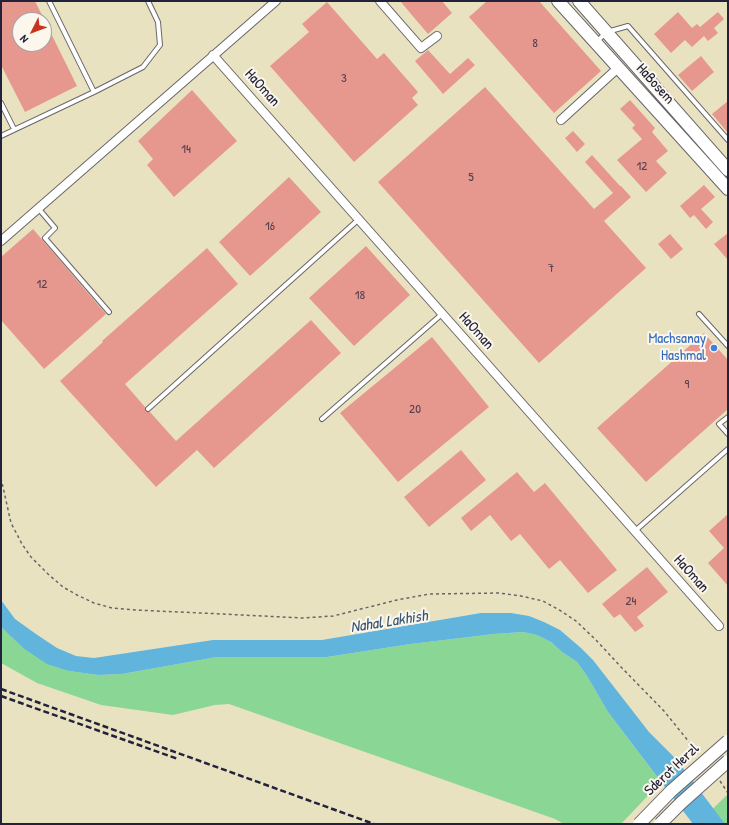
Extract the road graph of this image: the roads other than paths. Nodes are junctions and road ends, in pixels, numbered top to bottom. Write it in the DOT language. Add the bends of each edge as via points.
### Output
graph roads {
  1 [pos="49,1"];
  2 [pos="148,1"];
  3 [pos="276,1"];
  4 [pos="380,1"];
  5 [pos="558,1"];
  6 [pos="579,1"];
  7 [pos="606,32"];
  8 [pos="436,36"];
  9 [pos="595,42"];
  10 [pos="213,55"];
  11 [pos="619,67"];
  12 [pos="94,92"];
  13 [pos="1,103"];
  14 [pos="561,120"];
  15 [pos="14,129"];
  16 [pos="1,136"];
  17 [pos="728,140"];
  18 [pos="728,170"];
  19 [pos="728,189"];
  20 [pos="38,208"];
  21 [pos="359,219"];
  22 [pos="1,241"];
  23 [pos="109,312"];
  24 [pos="442,314"];
  25 [pos="699,314"];
  26 [pos="728,346"];
  27 [pos="148,409"];
  28 [pos="728,417"];
  29 [pos="322,419"];
  30 [pos="728,434"];
  31 [pos="728,448"];
  32 [pos="635,531"];
  33 [pos="719,626"];
  34 [pos="728,741"];
  35 [pos="728,761"];
  36 [pos="639,824"];
  37 [pos="660,824"];
  1 -- 12 [label="lane"];
  2 -- 12 [label="lane" via="158,22 160,45 143,67"];
  3 -- 10 [label="street"];
  4 -- 8 [label="street" via="422,48"];
  5 -- 9 [label="street, HaBosem"];
  6 -- 7 [label="street, HaBosem"];
  7 -- 9 [label="lane"];
  7 -- 17 [label="lane" via="628,26"];
  7 -- 18 [label="street, HaBosem"];
  9 -- 11 [label="street, HaBosem"];
  10 -- 20 [label="street"];
  10 -- 21 [label="street, HaOman"];
  11 -- 14 [label="street"];
  11 -- 19 [label="street, HaBosem"];
  12 -- 15 [label="lane"];
  13 -- 15 [label="lane"];
  15 -- 16 [label="lane"];
  20 -- 22 [label="street"];
  20 -- 23 [label="lane" via="55,228 45,238"];
  21 -- 24 [label="street, HaOman"];
  21 -- 27 [label="lane"];
  24 -- 29 [label="lane"];
  24 -- 32 [label="street, HaOman"];
  25 -- 26 [label="lane"];
  28 -- 30 [label="lane" via="719,424"];
  31 -- 32 [label="lane"];
  32 -- 33 [label="street, HaOman"];
  34 -- 36 [label="street, Sderot Herzl, bridge" via="671,791"];
  35 -- 37 [label="street, Sderot Herzl, bridge"];
}
